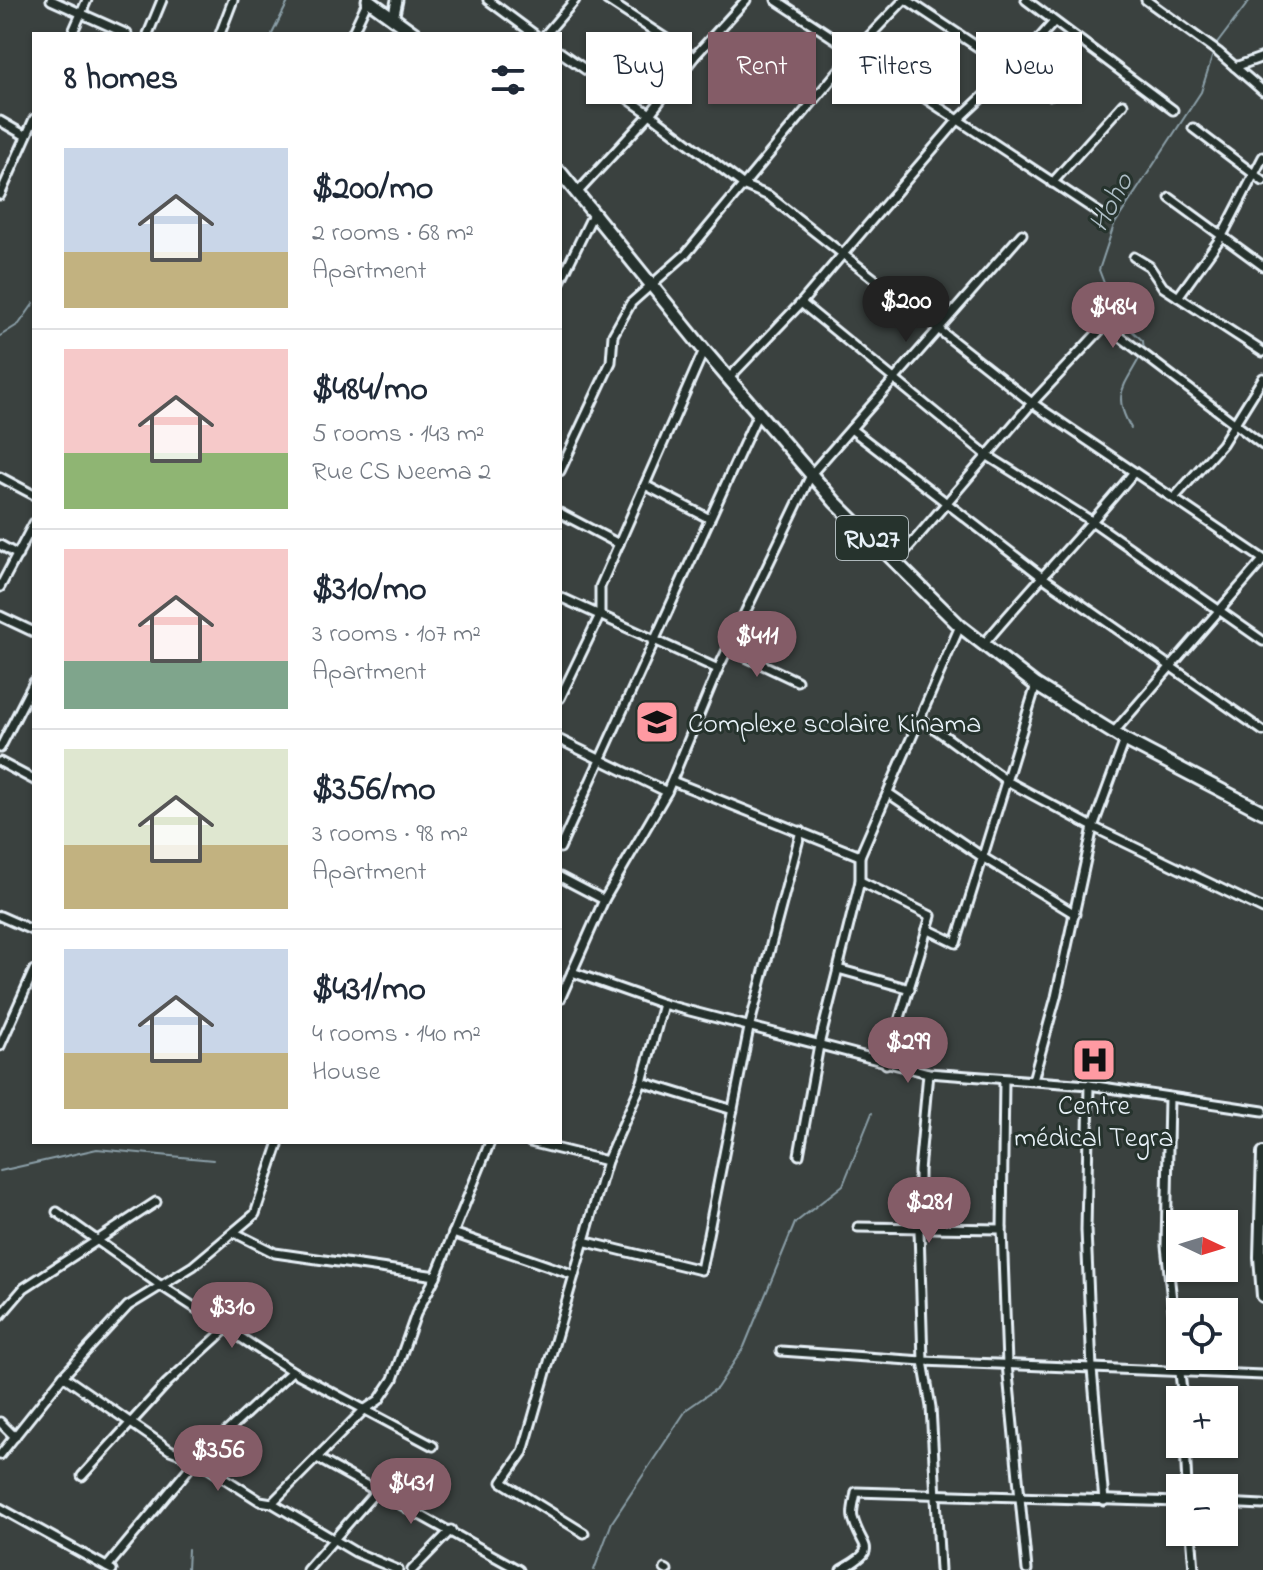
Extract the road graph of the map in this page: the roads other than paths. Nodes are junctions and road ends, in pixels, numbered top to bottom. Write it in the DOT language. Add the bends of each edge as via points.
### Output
graph roads {
  1 [pos="51,0"];
  2 [pos="87,0"];
  3 [pos="162,0"];
  4 [pos="233,0"];
  5 [pos="368,0"];
  6 [pos="397,0"];
  7 [pos="488,0"];
  8 [pos="575,0"];
  9 [pos="607,0"];
  10 [pos="746,0"];
  11 [pos="776,0"];
  12 [pos="906,0"];
  13 [pos="1026,0"];
  14 [pos="1146,0"];
  15 [pos="81,14"];
  16 [pos="393,19"];
  17 [pos="1053,23"];
  18 [pos="73,32"];
  19 [pos="122,32"];
  20 [pos="149,32"];
  21 [pos="221,32"];
  22 [pos="353,32"];
  23 [pos="412,32"];
  24 [pos="531,32"];
  25 [pos="548,32"];
  26 [pos="874,32"];
  27 [pos="1045,32"];
  28 [pos="832,36"];
  29 [pos="976,47"];
  30 [pos="562,53"];
  31 [pos="694,57"];
  32 [pos="1263,57"];
  33 [pos="1235,67"];
  34 [pos="832,79"];
  35 [pos="1263,91"];
  36 [pos="976,103"];
  37 [pos="932,104"];
  38 [pos="1123,104"];
  39 [pos="1173,110"];
  40 [pos="650,114"];
  41 [pos="0,121"];
  42 [pos="957,121"];
  43 [pos="32,123"];
  44 [pos="1193,128"];
  45 [pos="26,136"];
  46 [pos="1263,157"];
  47 [pos="562,174"];
  48 [pos="1252,174"];
  49 [pos="1263,181"];
  50 [pos="1052,183"];
  51 [pos="745,186"];
  52 [pos="578,192"];
  53 [pos="0,195"];
  54 [pos="1170,198"];
  55 [pos="594,212"];
  56 [pos="1104,216"];
  57 [pos="1022,234"];
  58 [pos="1222,236"];
  59 [pos="842,253"];
  60 [pos="1134,257"];
  61 [pos="1263,266"];
  62 [pos="562,278"];
  63 [pos="652,283"];
  64 [pos="1178,297"];
  65 [pos="801,303"];
  66 [pos="938,330"];
  67 [pos="704,350"];
  68 [pos="1263,352"];
  69 [pos="729,378"];
  70 [pos="1263,378"];
  71 [pos="895,380"];
  72 [pos="1032,403"];
  73 [pos="758,413"];
  74 [pos="1235,422"];
  75 [pos="851,429"];
  76 [pos="1263,445"];
  77 [pos="988,456"];
  78 [pos="562,467"];
  79 [pos="1134,472"];
  80 [pos="812,473"];
  81 [pos="0,477"];
  82 [pos="645,485"];
  83 [pos="32,494"];
  84 [pos="1174,498"];
  85 [pos="944,503"];
  86 [pos="562,514"];
  87 [pos="710,519"];
  88 [pos="1093,522"];
  89 [pos="32,527"];
  90 [pos="619,544"];
  91 [pos="0,545"];
  92 [pos="18,555"];
  93 [pos="1263,559"];
  94 [pos="896,562"];
  95 [pos="1041,576"];
  96 [pos="0,587"];
  97 [pos="562,598"];
  98 [pos="1218,609"];
  99 [pos="600,615"];
  100 [pos="0,616"];
  101 [pos="960,626"];
  102 [pos="32,631"];
  103 [pos="655,640"];
  104 [pos="1263,641"];
  105 [pos="982,646"];
  106 [pos="729,649"];
  107 [pos="1170,665"];
  108 [pos="718,669"];
  109 [pos="797,681"];
  110 [pos="1036,685"];
  111 [pos="32,686"];
  112 [pos="562,694"];
  113 [pos="920,718"];
  114 [pos="1263,731"];
  115 [pos="1113,733"];
  116 [pos="1125,740"];
  117 [pos="562,741"];
  118 [pos="0,748"];
  119 [pos="600,759"];
  120 [pos="0,762"];
  121 [pos="32,779"];
  122 [pos="672,781"];
  123 [pos="1007,781"];
  124 [pos="667,792"];
  125 [pos="888,793"];
  126 [pos="1261,806"];
  127 [pos="1093,827"];
  128 [pos="801,831"];
  129 [pos="562,844"];
  130 [pos="860,856"];
  131 [pos="984,858"];
  132 [pos="562,878"];
  133 [pos="860,881"];
  134 [pos="604,900"];
  135 [pos="1263,909"];
  136 [pos="1075,914"];
  137 [pos="0,916"];
  138 [pos="927,929"];
  139 [pos="32,930"];
  140 [pos="838,969"];
  141 [pos="572,972"];
  142 [pos="32,974"];
  143 [pos="910,989"];
  144 [pos="562,994"];
  145 [pos="663,1004"];
  146 [pos="749,1028"];
  147 [pos="819,1045"];
  148 [pos="0,1046"];
  149 [pos="886,1064"];
  150 [pos="928,1073"];
  151 [pos="1033,1080"];
  152 [pos="1004,1081"];
  153 [pos="642,1082"];
  154 [pos="1089,1085"];
  155 [pos="1169,1098"];
  156 [pos="733,1110"];
  157 [pos="1263,1111"];
  158 [pos="278,1144"];
  159 [pos="489,1144"];
  160 [pos="538,1144"];
  161 [pos="1263,1153"];
  162 [pos="799,1155"];
  163 [pos="607,1161"];
  164 [pos="156,1202"];
  165 [pos="57,1212"];
  166 [pos="858,1227"];
  167 [pos="1002,1229"];
  168 [pos="919,1230"];
  169 [pos="235,1233"];
  170 [pos="453,1233"];
  171 [pos="95,1239"];
  172 [pos="583,1241"];
  173 [pos="1261,1257"];
  174 [pos="574,1275"];
  175 [pos="436,1276"];
  176 [pos="160,1285"];
  177 [pos="1263,1296"];
  178 [pos="0,1316"];
  179 [pos="226,1329"];
  180 [pos="781,1351"];
  181 [pos="923,1361"];
  182 [pos="1007,1364"];
  183 [pos="1092,1369"];
  184 [pos="292,1371"];
  185 [pos="1181,1373"];
  186 [pos="1263,1375"];
  187 [pos="63,1376"];
  188 [pos="1182,1386"];
  189 [pos="364,1410"];
  190 [pos="0,1422"];
  191 [pos="131,1423"];
  192 [pos="15,1437"];
  193 [pos="433,1446"];
  194 [pos="0,1455"];
  195 [pos="317,1458"];
  196 [pos="196,1460"];
  197 [pos="82,1476"];
  198 [pos="377,1490"];
  199 [pos="935,1494"];
  200 [pos="1020,1499"];
  201 [pos="1104,1501"];
  202 [pos="1166,1502"];
  203 [pos="272,1503"];
  204 [pos="1238,1504"];
  205 [pos="1263,1505"];
  206 [pos="0,1508"];
  207 [pos="451,1530"];
  208 [pos="584,1533"];
  209 [pos="334,1540"];
  210 [pos="1192,1546"];
  211 [pos="109,1568"];
  212 [pos="307,1570"];
  213 [pos="398,1570"];
  214 [pos="412,1570"];
  215 [pos="519,1570"];
  216 [pos="841,1570"];
  217 [pos="940,1570"];
  218 [pos="1027,1570"];
  219 [pos="1194,1570"];
  1 -- 15 [label="street"];
  2 -- 15 [label="street"];
  3 -- 20 [label="street"];
  4 -- 21 [label="street"];
  5 -- 16 [label="main road"];
  5 -- 22 [label="street"];
  6 -- 16 [label="street"];
  7 -- 24 [label="street"];
  8 -- 25 [label="street"];
  9 -- 31 [label="street"];
  10 -- 31 [label="street"];
  11 -- 28 [label="street"];
  12 -- 26 [label="street"];
  12 -- 29 [label="street"];
  13 -- 17 [label="street"];
  14 -- 33 [label="street"];
  15 -- 18 [label="street"];
  15 -- 19 [label="street"];
  16 -- 23 [label="main road"];
  17 -- 27 [label="street"];
  17 -- 39 [label="street"];
  30 -- 40 [label="street"];
  31 -- 40 [label="street"];
  32 -- 33 [label="street"];
  33 -- 35 [label="street"];
  34 -- 51 [label="street"];
  36 -- 42 [label="street"];
  37 -- 42 [label="street"];
  38 -- 50 [label="street"];
  40 -- 51 [label="street"];
  40 -- 52 [label="street"];
  41 -- 45 [label="street"];
  42 -- 50 [label="street"];
  42 -- 59 [label="street"];
  43 -- 45 [label="street"];
  44 -- 48 [label="street"];
  45 -- 53 [label="street"];
  46 -- 48 [label="street"];
  47 -- 52 [label="main road, RN27"];
  48 -- 49 [label="street"];
  48 -- 58 [label="street"];
  50 -- 56 [label="street"];
  51 -- 59 [label="street" via="769,196"];
  51 -- 63 [label="street" via="686,254"];
  52 -- 55 [label="main road, RN27"];
  54 -- 58 [label="street"];
  55 -- 62 [label="street"];
  55 -- 63 [label="main road, RN27"];
  57 -- 66 [label="street"];
  58 -- 61 [label="street"];
  58 -- 64 [label="street"];
  59 -- 65 [label="street"];
  59 -- 66 [label="street"];
  60 -- 64 [label="street"];
  63 -- 67 [label="main road, RN27"];
  63 -- 78 [label="street" via="631,303 613,335 611,362"];
  64 -- 68 [label="street"];
  65 -- 69 [label="street"];
  65 -- 71 [label="street"];
  66 -- 71 [label="street"];
  66 -- 72 [label="street"];
  67 -- 69 [label="main road, RN27"];
  67 -- 82 [label="street"];
  69 -- 73 [label="main road, RN27"];
  70 -- 74 [label="street"];
  71 -- 75 [label="street"];
  71 -- 77 [label="street"];
  72 -- 74 [label="street" via="1105,325"];
  72 -- 77 [label="street"];
  72 -- 79 [label="street"];
  73 -- 80 [label="main road, RN27"];
  73 -- 87 [label="street"];
  74 -- 76 [label="street"];
  74 -- 84 [label="street"];
  75 -- 80 [label="street"];
  75 -- 85 [label="street"];
  77 -- 85 [label="street"];
  77 -- 88 [label="street"];
  79 -- 84 [label="street"];
  79 -- 88 [label="street"];
  80 -- 94 [label="main road, RN27"];
  80 -- 106 [label="street"];
  81 -- 83 [label="street"];
  82 -- 87 [label="street"];
  82 -- 90 [label="street"];
  84 -- 93 [label="street"];
  85 -- 94 [label="street"];
  85 -- 95 [label="street"];
  86 -- 90 [label="street"];
  87 -- 103 [label="street"];
  88 -- 95 [label="street"];
  88 -- 98 [label="street"];
  89 -- 92 [label="street"];
  90 -- 99 [label="street" via="600,587"];
  91 -- 92 [label="street"];
  92 -- 96 [label="street"];
  93 -- 98 [label="street"];
  94 -- 101 [label="main road, RN27"];
  95 -- 105 [label="street"];
  95 -- 107 [label="street"];
  97 -- 99 [label="street"];
  98 -- 104 [label="street"];
  98 -- 107 [label="street"];
  99 -- 103 [label="street"];
  99 -- 112 [label="street"];
  100 -- 102 [label="street"];
  101 -- 105 [label="main road, RN27"];
  101 -- 113 [label="street"];
  103 -- 108 [label="street"];
  103 -- 119 [label="street"];
  105 -- 110 [label="main road, RN27"];
  106 -- 108 [label="street"];
  106 -- 109 [label="street"];
  107 -- 114 [label="street"];
  107 -- 115 [label="street"];
  108 -- 122 [label="street"];
  110 -- 115 [label="main road, RN27"];
  110 -- 123 [label="street"];
  111 -- 118 [label="street"];
  113 -- 123 [label="street"];
  113 -- 125 [label="street"];
  115 -- 116 [label="main road, RN27"];
  116 -- 126 [label="main road, RN27"];
  116 -- 127 [label="street"];
  117 -- 119 [label="street"];
  119 -- 124 [label="street"];
  119 -- 129 [label="street"];
  120 -- 121 [label="street"];
  122 -- 124 [label="street"];
  122 -- 128 [label="street"];
  123 -- 127 [label="street"];
  123 -- 131 [label="street"];
  124 -- 134 [label="street"];
  125 -- 130 [label="street"];
  125 -- 131 [label="street"];
  127 -- 135 [label="street"];
  127 -- 136 [label="street"];
  128 -- 130 [label="street"];
  128 -- 146 [label="street"];
  130 -- 133 [label="street"];
  131 -- 136 [label="street"];
  131 -- 138 [label="street" via="956,943"];
  132 -- 134 [label="street"];
  133 -- 138 [label="street" via="931,916"];
  133 -- 140 [label="street"];
  134 -- 141 [label="street"];
  136 -- 151 [label="street"];
  137 -- 139 [label="street"];
  138 -- 143 [label="street"];
  140 -- 143 [label="street"];
  140 -- 147 [label="street"];
  141 -- 144 [label="street"];
  141 -- 145 [label="street"];
  142 -- 148 [label="street"];
  143 -- 149 [label="street"];
  145 -- 146 [label="street"];
  145 -- 153 [label="street"];
  146 -- 147 [label="street"];
  146 -- 156 [label="street"];
  147 -- 149 [label="street"];
  147 -- 162 [label="street"];
  149 -- 150 [label="street"];
  150 -- 152 [label="street"];
  150 -- 168 [label="street"];
  151 -- 152 [label="street"];
  151 -- 154 [label="street"];
  152 -- 167 [label="street"];
  153 -- 156 [label="street"];
  153 -- 163 [label="street"];
  154 -- 155 [label="street"];
  154 -- 183 [label="street" via="1086,1230"];
  155 -- 157 [label="street"];
  155 -- 185 [label="street" via="1166,1246"];
  156 -- 172 [label="street" via="701,1270"];
  158 -- 169 [label="street" via="255,1214"];
  159 -- 170 [label="street"];
  160 -- 163 [label="street"];
  161 -- 173 [label="main road"];
  163 -- 172 [label="street"];
  164 -- 171 [label="street"];
  165 -- 171 [label="street"];
  166 -- 168 [label="street"];
  167 -- 168 [label="street"];
  167 -- 182 [label="street"];
  168 -- 181 [label="street"];
  169 -- 175 [label="street" via="275,1253"];
  169 -- 176 [label="street"];
  170 -- 174 [label="street"];
  170 -- 175 [label="street"];
  171 -- 176 [label="street"];
  171 -- 178 [label="street" via="24,1288"];
  172 -- 174 [label="street"];
  173 -- 177 [label="main road"];
  174 -- 208 [label="street" via="523,1452 502,1482"];
  175 -- 189 [label="street" via="393,1379 379,1400"];
  176 -- 179 [label="street"];
  176 -- 187 [label="street" via="128,1306"];
  179 -- 184 [label="street"];
  179 -- 191 [label="street"];
  180 -- 181 [label="street"];
  181 -- 182 [label="street"];
  181 -- 199 [label="street"];
  182 -- 183 [label="street"];
  182 -- 200 [label="street"];
  183 -- 185 [label="street"];
  183 -- 201 [label="street"];
  184 -- 189 [label="street"];
  184 -- 196 [label="street"];
  185 -- 186 [label="street"];
  185 -- 188 [label="street"];
  187 -- 191 [label="street"];
  187 -- 192 [label="street"];
  189 -- 193 [label="street"];
  189 -- 195 [label="street"];
  190 -- 192 [label="street"];
  191 -- 196 [label="street" via="170,1450"];
  191 -- 197 [label="street"];
  192 -- 194 [label="street"];
  195 -- 198 [label="street"];
  195 -- 203 [label="street"];
  196 -- 203 [label="street" via="260,1501"];
  196 -- 211 [label="street"];
  198 -- 207 [label="street"];
  198 -- 209 [label="street"];
  199 -- 200 [label="street"];
  199 -- 216 [label="street" via="856,1492 852,1516 866,1550"];
  199 -- 217 [label="street"];
  200 -- 201 [label="street"];
  200 -- 218 [label="street"];
  201 -- 202 [label="street"];
  203 -- 209 [label="street"];
  204 -- 205 [label="street"];
  206 -- 211 [label="street"];
  207 -- 214 [label="street"];
  207 -- 215 [label="street"];
  209 -- 212 [label="street"];
  209 -- 213 [label="street"];
  210 -- 219 [label="street"];
}
